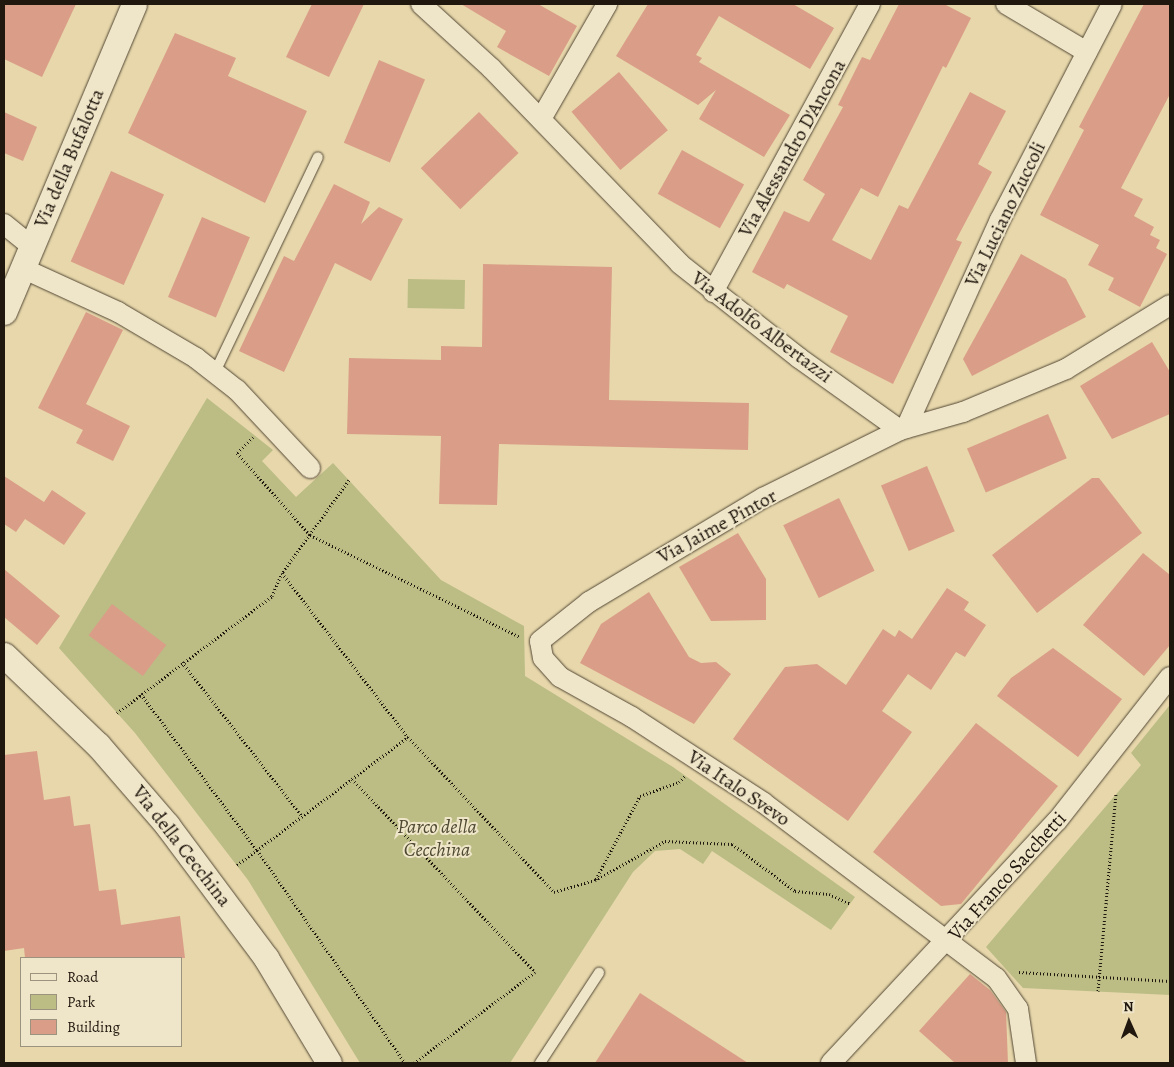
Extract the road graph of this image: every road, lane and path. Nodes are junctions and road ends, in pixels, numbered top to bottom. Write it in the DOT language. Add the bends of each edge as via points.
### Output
graph roads {
  1 [pos="134,4"];
  2 [pos="421,4"];
  3 [pos="606,4"];
  4 [pos="870,4"];
  5 [pos="1006,4"];
  6 [pos="1112,4"];
  7 [pos="1088,52"];
  8 [pos="540,118"];
  9 [pos="318,157"];
  10 [pos="4,224"];
  11 [pos="27,257"];
  12 [pos="713,292"];
  13 [pos="1170,305"];
  14 [pos="4,312"];
  15 [pos="215,372"];
  16 [pos="903,429"];
  17 [pos="255,435"];
  18 [pos="310,468"];
  19 [pos="349,480"];
  20 [pos="310,535"];
  21 [pos="282,573"];
  22 [pos="541,639"];
  23 [pos="4,655"];
  24 [pos="182,662"];
  25 [pos="1170,677"];
  26 [pos="141,694"];
  27 [pos="117,713"];
  28 [pos="408,737"];
  29 [pos="698,760"];
  30 [pos="352,779"];
  31 [pos="1116,794"];
  32 [pos="302,816"];
  33 [pos="257,850"];
  34 [pos="237,865"];
  35 [pos="595,880"];
  36 [pos="850,904"];
  37 [pos="950,940"];
  38 [pos="1008,971"];
  39 [pos="599,973"];
  40 [pos="1100,976"];
  41 [pos="1170,981"];
  42 [pos="1098,991"];
  43 [pos="329,1063"];
  44 [pos="405,1063"];
  45 [pos="414,1063"];
  46 [pos="540,1063"];
  47 [pos="831,1063"];
  48 [pos="1026,1063"];
  1 -- 11 [label="street, Via della Bufalotta"];
  2 -- 8 [label="street, Via Adolfo Albertazzi"];
  3 -- 8 [label="street"];
  4 -- 12 [label="street, Via Alessandro D'Ancona"];
  5 -- 7 [label="street"];
  6 -- 7 [label="street, Via Luciano Zuccoli"];
  7 -- 16 [label="street, Via Luciano Zuccoli" via="1000,220"];
  8 -- 12 [label="street, Via Adolfo Albertazzi" via="642,227"];
  9 -- 15 [label="lane"];
  10 -- 11 [label="street"];
  11 -- 14 [label="street, Via della Bufalotta"];
  11 -- 15 [label="street"];
  12 -- 16 [label="street, Via Adolfo Albertazzi"];
  13 -- 16 [label="street" via="1066,369 963,412"];
  15 -- 18 [label="street" via="255,408"];
  16 -- 22 [label="street, Via Jaime Pintor" via="763,498 660,557"];
  17 -- 20 [label="path" via="237,452"];
  19 -- 20 [label="path"];
  20 -- 21 [label="path"];
  20 -- 22 [label="path" via="523,639"];
  21 -- 24 [label="path" via="272,596"];
  21 -- 28 [label="path"];
  22 -- 29 [label="street, Via Italo Svevo" via="543,658 560,677"];
  23 -- 43 [label="street, Via della Cecchina" via="98,745 161,818 266,958"];
  24 -- 26 [label="path"];
  24 -- 32 [label="path"];
  25 -- 37 [label="street, Via Franco Sacchetti" via="1057,821"];
  26 -- 27 [label="path"];
  26 -- 33 [label="path"];
  28 -- 30 [label="path"];
  28 -- 35 [label="path" via="554,892"];
  29 -- 35 [label="path" via="680,782 640,796"];
  29 -- 37 [label="street, Via Italo Svevo" via="764,803"];
  30 -- 32 [label="path"];
  30 -- 45 [label="path" via="535,972"];
  31 -- 40 [label="path"];
  32 -- 33 [label="path"];
  33 -- 34 [label="path"];
  33 -- 44 [label="path"];
  35 -- 36 [label="path" via="665,840 732,844 795,891 829,894"];
  37 -- 47 [label="street, Via Franco Sacchetti"];
  37 -- 48 [label="street, Via Italo Svevo" via="996,978 1012,998 1022,1023"];
  38 -- 40 [label="path"];
  39 -- 46 [label="lane"];
  40 -- 41 [label="path"];
  40 -- 42 [label="path"];
}
